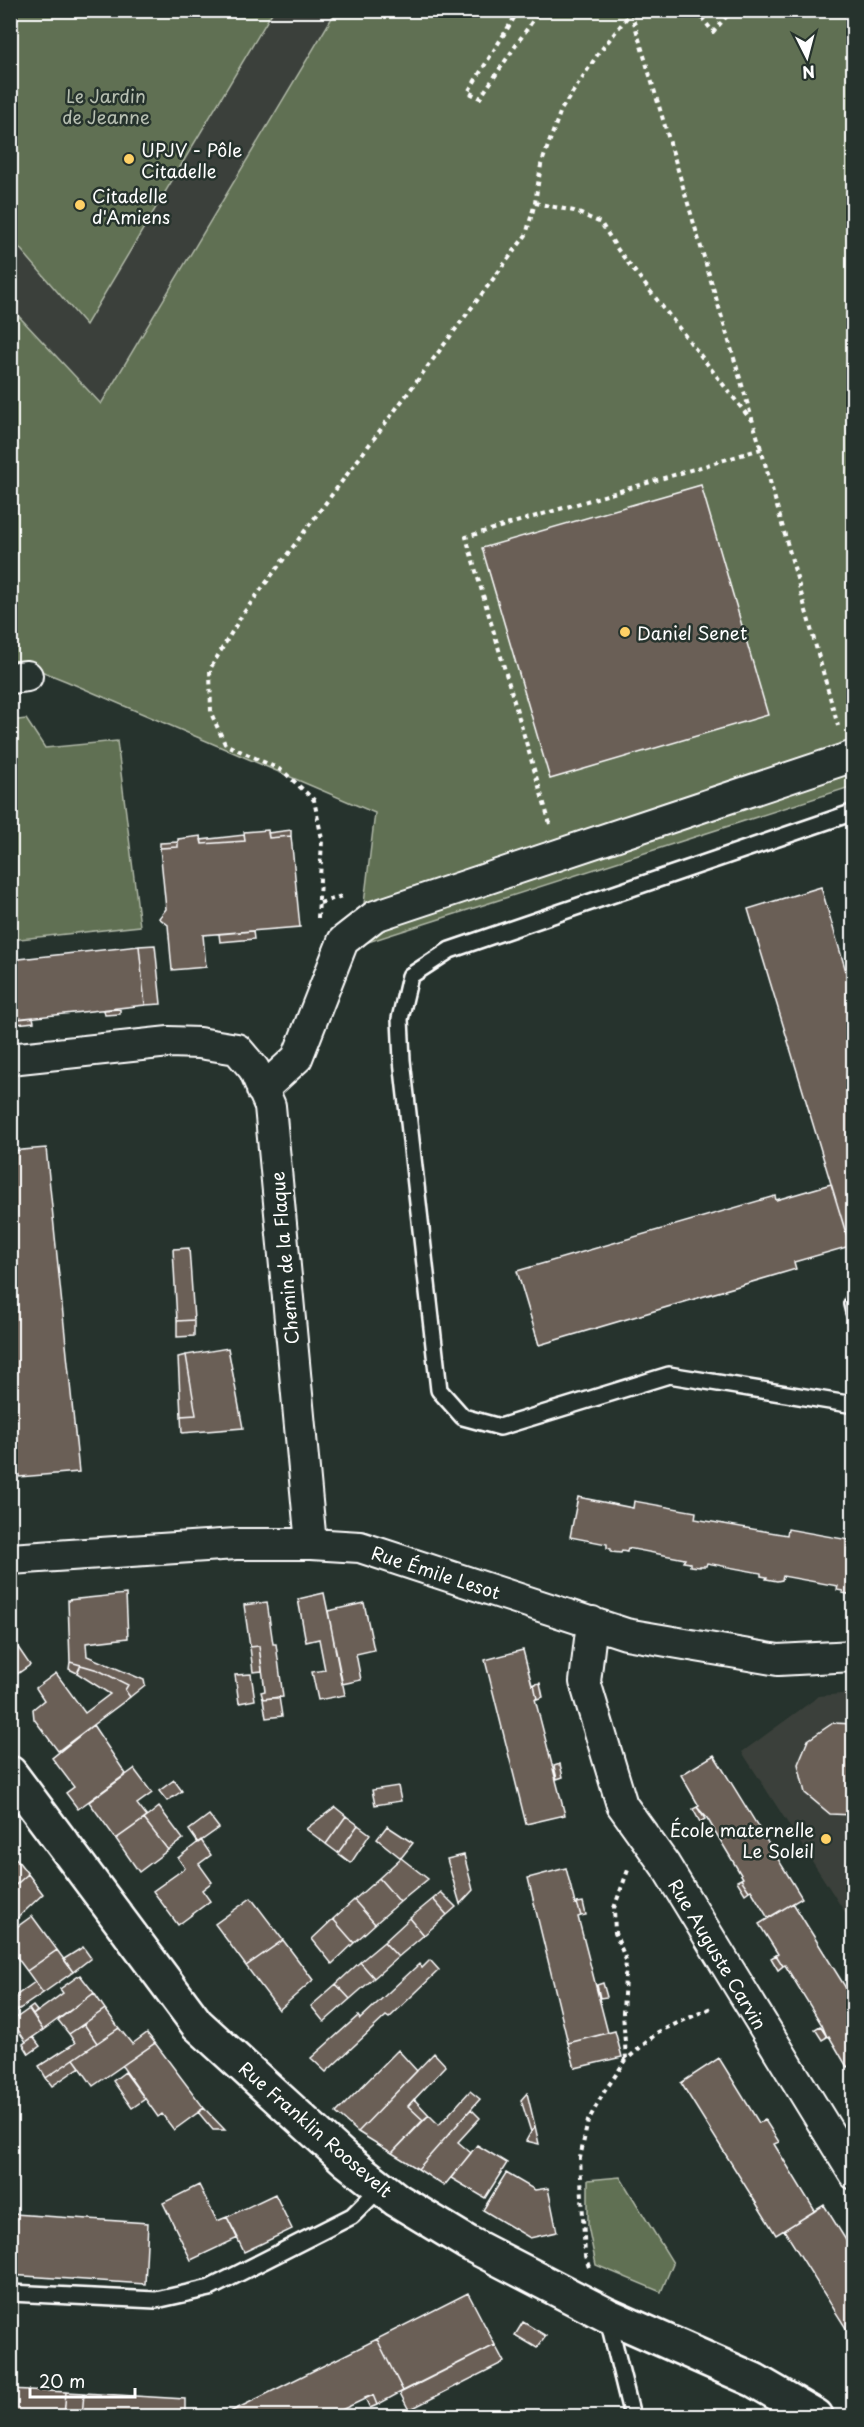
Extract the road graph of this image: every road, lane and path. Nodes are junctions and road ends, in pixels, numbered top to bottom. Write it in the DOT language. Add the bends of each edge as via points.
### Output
graph roads {
  1 [pos="519,10"];
  2 [pos="540,10"];
  3 [pos="547,10"];
  4 [pos="552,10"];
  5 [pos="696,10"];
  6 [pos="732,10"];
  7 [pos="632,11"];
  8 [pos="535,203"];
  9 [pos="753,422"];
  10 [pos="761,448"];
  11 [pos="846,744"];
  12 [pos="854,812"];
  13 [pos="551,828"];
  14 [pos="353,892"];
  15 [pos="320,903"];
  16 [pos="317,925"];
  17 [pos="10,1059"];
  18 [pos="262,1090"];
  19 [pos="854,1300"];
  20 [pos="854,1312"];
  21 [pos="854,1406"];
  22 [pos="310,1544"];
  23 [pos="10,1558"];
  24 [pos="592,1622"];
  25 [pos="854,1656"];
  26 [pos="12,1779"];
  27 [pos="642,1833"];
  28 [pos="743,1995"];
  29 [pos="626,2060"];
  30 [pos="854,2174"];
  31 [pos="381,2187"];
  32 [pos="10,2293"];
  33 [pos="607,2315"];
  34 [pos="632,2416"];
  35 [pos="816,2416"];
  1 -- 2 [label="path" via="468,92 480,98"];
  3 -- 4 [label="path"];
  5 -- 6 [label="path" via="713,32"];
  7 -- 8 [label="path" via="561,110 541,165"];
  7 -- 9 [label="path"];
  8 -- 9 [label="path" via="574,211 601,223"];
  8 -- 15 [label="path" via="526,235 242,615 210,669 212,713 225,744 283,771 314,800 322,839"];
  9 -- 10 [label="path"];
  10 -- 11 [label="path"];
  10 -- 13 [label="path" via="466,537"];
  11 -- 18 [label="street" via="375,916 342,941 297,1058"];
  12 -- 21 [label="lane" via="450,950 410,976 400,1019 439,1390 463,1417 500,1427 669,1375"];
  14 -- 15 [label="path"];
  15 -- 16 [label="path"];
  17 -- 18 [label="street, Chemin de la Flaque" via="169,1042 199,1043 237,1049 254,1069"];
  18 -- 22 [label="street, Chemin de la Flaque" via="270,1106"];
  19 -- 20 [label="lane"];
  22 -- 23 [label="street, Rue Émile Lesot" via="236,1544"];
  22 -- 24 [label="street, Rue Émile Lesot" via="360,1547"];
  24 -- 25 [label="street, Rue Émile Lesot" via="626,1634 778,1660"];
  24 -- 27 [label="street, Rue Auguste Carvin" via="585,1683 622,1805"];
  26 -- 31 [label="main road, Rue Franklin Roosevelt" via="197,2024"];
  27 -- 28 [label="street, Rue Auguste Carvin"];
  27 -- 29 [label="path" via="614,1908 615,1933 626,1960"];
  28 -- 29 [label="path" via="658,2032"];
  28 -- 30 [label="street, Rue Auguste Carvin"];
  29 -- 33 [label="path" via="588,2121 580,2158 585,2256"];
  31 -- 32 [label="lane" via="352,2216 210,2288 156,2300"];
  31 -- 33 [label="main road, Rue Franklin Roosevelt" via="468,2243"];
  33 -- 34 [label="lane"];
  33 -- 35 [label="main road, Rue Franklin Roosevelt" via="754,2380"];
}
